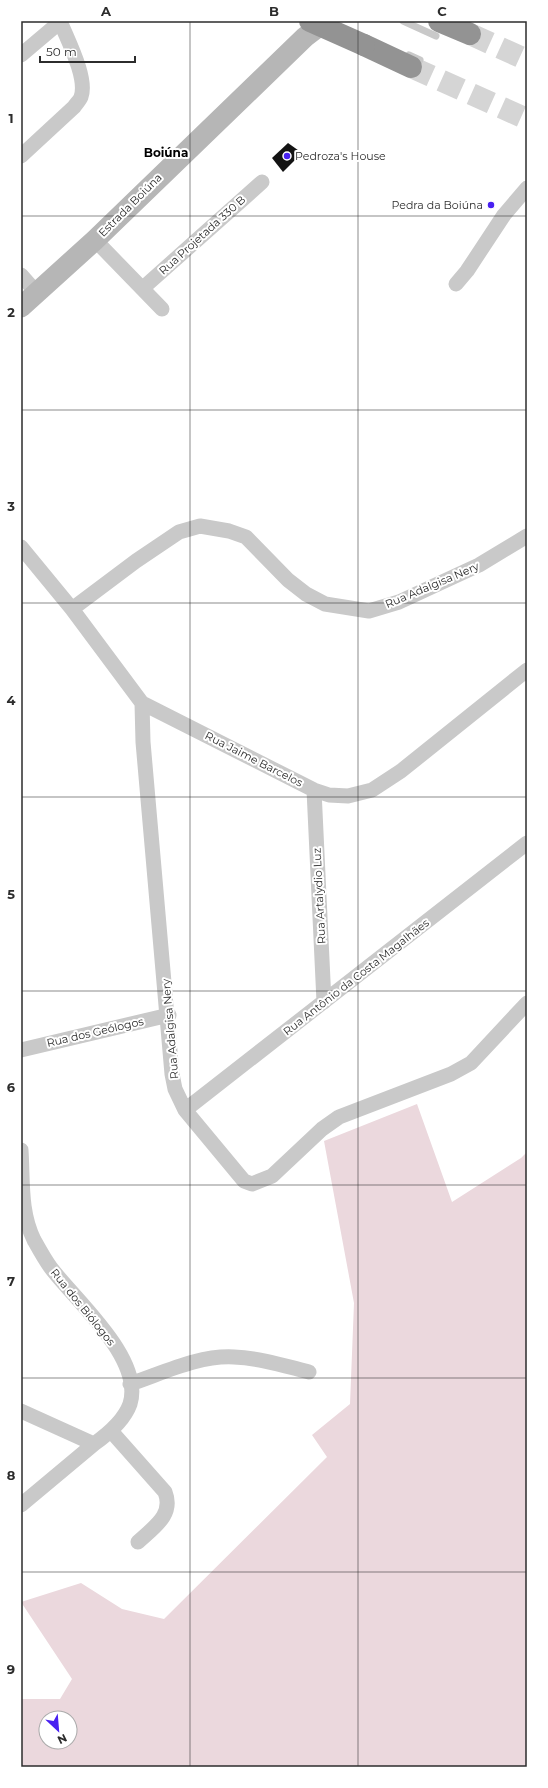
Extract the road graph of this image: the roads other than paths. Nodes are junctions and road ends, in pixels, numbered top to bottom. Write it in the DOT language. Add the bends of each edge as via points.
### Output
graph roads {
  1 [pos="60,21"];
  2 [pos="310,21"];
  3 [pos="326,21"];
  4 [pos="404,21"];
  5 [pos="437,29"];
  6 [pos="470,34"];
  7 [pos="399,50"];
  8 [pos="21,55"];
  9 [pos="416,64"];
  10 [pos="21,156"];
  11 [pos="262,182"];
  12 [pos="527,188"];
  13 [pos="95,240"];
  14 [pos="21,275"];
  15 [pos="456,284"];
  16 [pos="143,288"];
  17 [pos="36,292"];
  18 [pos="21,307"];
  19 [pos="162,309"];
  20 [pos="527,536"];
  21 [pos="21,547"];
  22 [pos="72,609"];
  23 [pos="527,670"];
  24 [pos="142,703"];
  25 [pos="314,790"];
  26 [pos="527,843"];
  27 [pos="324,1002"];
  28 [pos="527,1004"];
  29 [pos="168,1015"];
  30 [pos="21,1050"];
  31 [pos="185,1110"];
  32 [pos="21,1150"];
  33 [pos="309,1372"];
  34 [pos="130,1384"];
  35 [pos="21,1411"];
  36 [pos="111,1431"];
  37 [pos="94,1444"];
  38 [pos="21,1505"];
  39 [pos="138,1542"];
  1 -- 8 [label="street"];
  1 -- 10 [label="street" via="80,73 83,87 81,98"];
  2 -- 9 [label="highway, bridge"];
  3 -- 13 [label="street, Estrada Boiúna" via="304,37"];
  4 -- 5 [label="lane"];
  5 -- 6 [label="highway"];
  7 -- 9 [label="lane"];
  11 -- 16 [label="street, Rua Projetada 330 B"];
  12 -- 15 [label="street" via="504,215"];
  13 -- 16 [label="street"];
  13 -- 17 [label="street, Estrada Boiúna"];
  14 -- 17 [label="street"];
  16 -- 19 [label="street"];
  17 -- 18 [label="street, Estrada Boiúna"];
  20 -- 22 [label="street, Rua Adalgisa Nery" via="479,565 399,602 369,611 325,604 288,580 246,537 200,526 179,532"];
  21 -- 22 [label="street, Rua Jaime Barcelos"];
  22 -- 24 [label="street, Rua Jaime Barcelos"];
  23 -- 25 [label="street, Rua Jaime Barcelos" via="401,771 372,790 348,796 329,795"];
  24 -- 25 [label="street, Rua Jaime Barcelos"];
  24 -- 29 [label="street, Rua Adalgisa Nery" via="143,742"];
  25 -- 27 [label="street, Rua Artalydio Luz"];
  26 -- 27 [label="street, Rua Antônio da Costa Magalhães"];
  27 -- 31 [label="street, Rua Antônio da Costa Magalhães"];
  28 -- 31 [label="street, Rua Adalgisa Nery" via="471,1062 451,1074 339,1117 263,1181 252,1184 244,1181"];
  29 -- 30 [label="street, Rua dos Geólogos"];
  29 -- 31 [label="street, Rua Adalgisa Nery" via="172,1074 175,1089"];
  32 -- 34 [label="street, Rua dos Biólogos" via="24,1213 34,1239 51,1268 114,1343 127,1367"];
  33 -- 34 [label="street" via="260,1360 233,1357 202,1360"];
  34 -- 36 [label="street, Rua dos Biólogos" via="130,1403"];
  35 -- 37 [label="street"];
  36 -- 37 [label="street, Rua dos Biólogos"];
  36 -- 39 [label="street" via="166,1492 169,1501 166,1514"];
  37 -- 38 [label="street, Rua dos Biólogos"];
}
